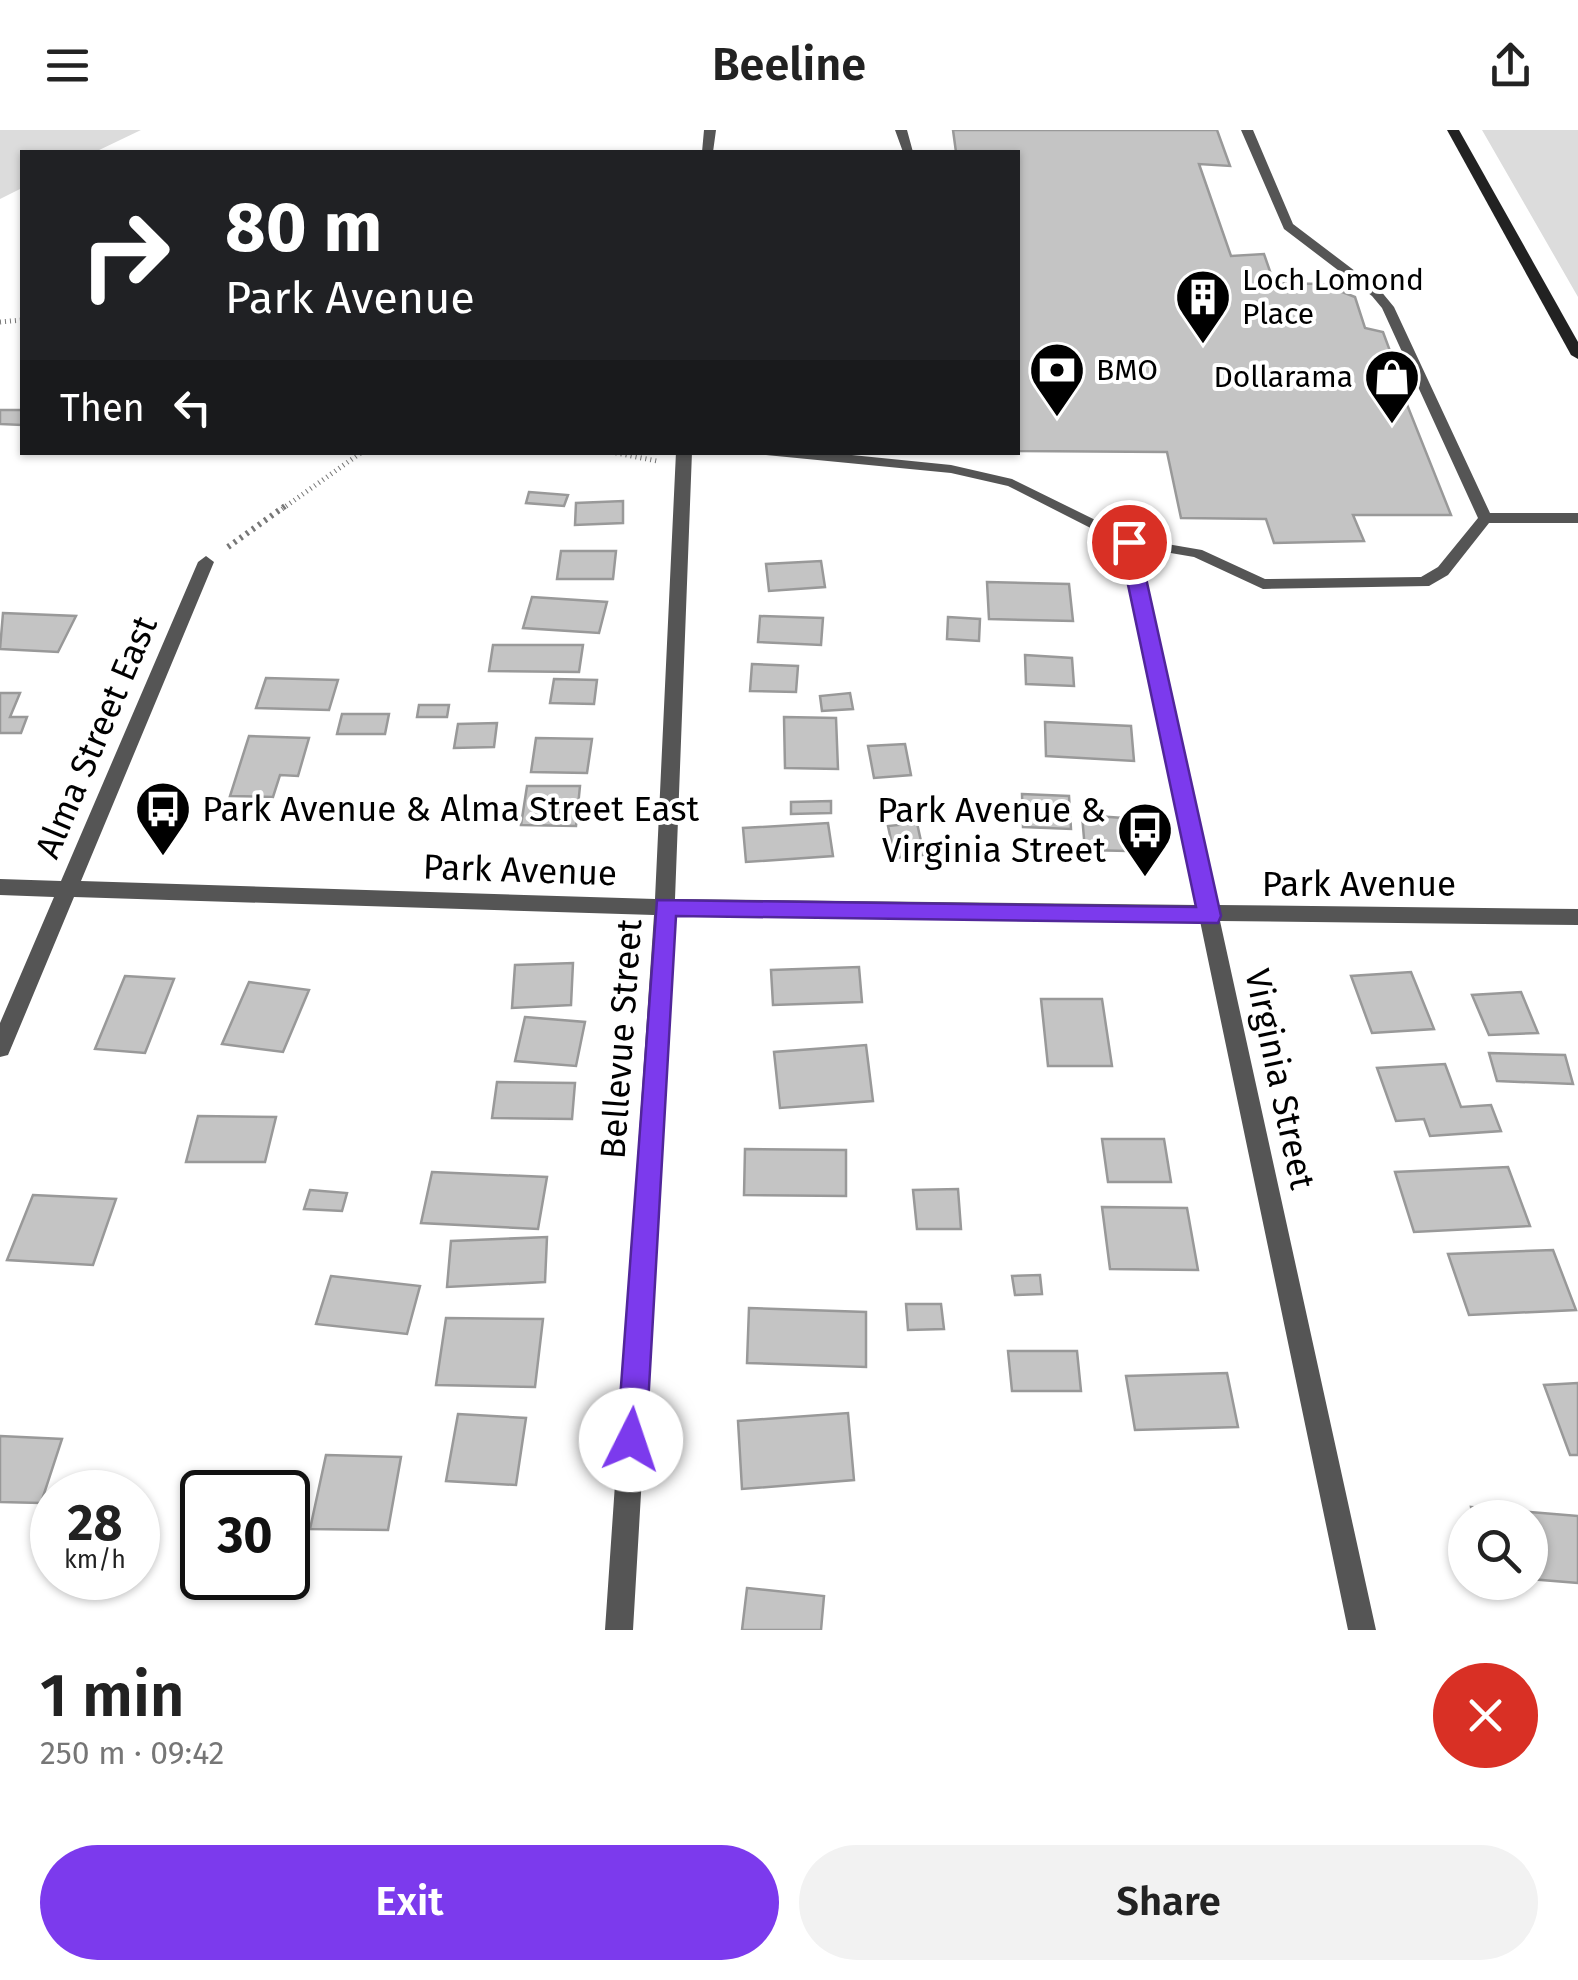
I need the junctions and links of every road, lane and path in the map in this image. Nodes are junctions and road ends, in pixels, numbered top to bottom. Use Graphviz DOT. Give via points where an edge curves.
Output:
graph roads {
  1 [pos="1247,130"];
  2 [pos="1453,130"];
  3 [pos="1578,354"];
  4 [pos="358,455"];
  5 [pos="620,455"];
  6 [pos="803,455"];
  7 [pos="949,455"];
  8 [pos="683,458"];
  9 [pos="951,469"];
  10 [pos="1485,518"];
  11 [pos="1578,518"];
  12 [pos="1129,542"];
  13 [pos="206,562"];
  14 [pos="0,887"];
  15 [pos="66,888"];
  16 [pos="665,907"];
  17 [pos="1210,916"];
  18 [pos="1578,917"];
  19 [pos="0,1048"];
  20 [pos="619,1630"];
  21 [pos="1362,1630"];
  1 -- 10 [label="lane" via="1288,226 1388,308"];
  2 -- 3 [label="street"];
  4 -- 13 [label="path"];
  5 -- 8 [label="path"];
  6 -- 9 [label="lane"];
  7 -- 9 [label="lane"];
  8 -- 16 [label="street, Bellevue Street"];
  9 -- 12 [label="lane" via="1012,484"];
  10 -- 11 [label="lane"];
  10 -- 12 [label="lane" via="1443,571 1402,586 1263,584 1197,553"];
  12 -- 17 [label="street, Virginia Street"];
  13 -- 15 [label="street, Alma Street East"];
  14 -- 15 [label="street, Park Avenue"];
  15 -- 16 [label="street, Park Avenue"];
  15 -- 19 [label="street, Alma Street East"];
  16 -- 17 [label="street, Park Avenue"];
  16 -- 20 [label="street, Bellevue Street"];
  17 -- 18 [label="street, Park Avenue"];
  17 -- 21 [label="street, Virginia Street"];
}
